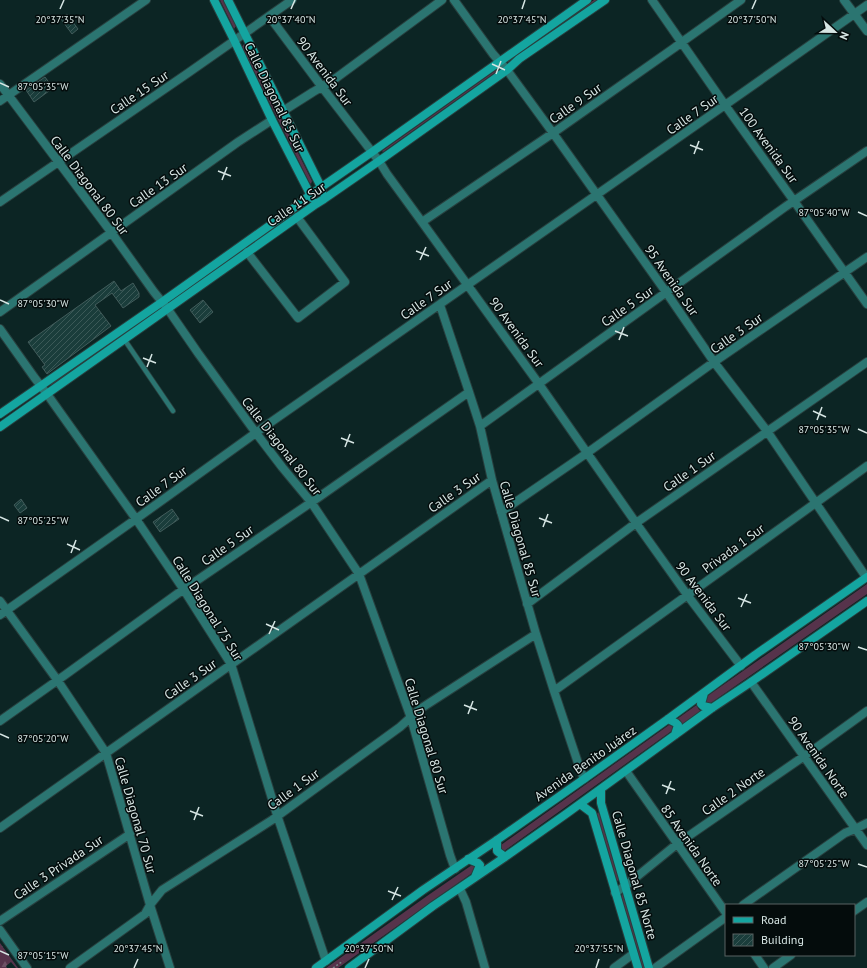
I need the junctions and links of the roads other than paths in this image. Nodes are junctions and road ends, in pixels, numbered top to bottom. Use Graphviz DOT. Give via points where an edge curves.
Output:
graph roads {
  1 [pos="146,0"];
  2 [pos="214,0"];
  3 [pos="228,0"];
  4 [pos="292,0"];
  5 [pos="442,0"];
  6 [pos="454,0"];
  7 [pos="587,0"];
  8 [pos="605,0"];
  9 [pos="652,0"];
  10 [pos="741,0"];
  11 [pos="844,0"];
  12 [pos="867,5"];
  13 [pos="854,14"];
  14 [pos="269,16"];
  15 [pos="867,32"];
  16 [pos="244,34"];
  17 [pos="234,40"];
  18 [pos="682,42"];
  19 [pos="499,62"];
  20 [pos="507,70"];
  21 [pos="0,84"];
  22 [pos="322,87"];
  23 [pos="8,96"];
  24 [pos="0,101"];
  25 [pos="725,105"];
  26 [pos="283,111"];
  27 [pos="272,120"];
  28 [pos="553,133"];
  29 [pos="867,151"];
  30 [pos="372,152"];
  31 [pos="379,161"];
  32 [pos="58,162"];
  33 [pos="321,187"];
  34 [pos="310,195"];
  35 [pos="597,195"];
  36 [pos="324,199"];
  37 [pos="794,200"];
  38 [pos="0,202"];
  39 [pos="316,204"];
  40 [pos="297,217"];
  41 [pos="422,222"];
  42 [pos="111,232"];
  43 [pos="247,252"];
  44 [pos="867,257"];
  45 [pos="844,273"];
  46 [pos="467,285"];
  47 [pos="666,292"];
  48 [pos="867,304"];
  49 [pos="165,305"];
  50 [pos="440,305"];
  51 [pos="0,312"];
  52 [pos="0,329"];
  53 [pos="124,339"];
  54 [pos="714,362"];
  55 [pos="867,362"];
  56 [pos="539,384"];
  57 [pos="40,386"];
  58 [pos="469,392"];
  59 [pos="48,394"];
  60 [pos="173,411"];
  61 [pos="0,414"];
  62 [pos="480,426"];
  63 [pos="0,427"];
  64 [pos="767,431"];
  65 [pos="256,433"];
  66 [pos="587,453"];
  67 [pos="867,466"];
  68 [pos="492,480"];
  69 [pos="311,502"];
  70 [pos="816,504"];
  71 [pos="501,512"];
  72 [pos="136,519"];
  73 [pos="636,523"];
  74 [pos="359,574"];
  75 [pos="867,577"];
  76 [pos="184,590"];
  77 [pos="688,596"];
  78 [pos="0,601"];
  79 [pos="867,601"];
  80 [pos="527,604"];
  81 [pos="3,612"];
  82 [pos="536,634"];
  83 [pos="231,664"];
  84 [pos="741,666"];
  85 [pos="58,681"];
  86 [pos="751,682"];
  87 [pos="554,691"];
  88 [pos="704,694"];
  89 [pos="712,708"];
  90 [pos="867,711"];
  91 [pos="411,718"];
  92 [pos="668,719"];
  93 [pos="0,721"];
  94 [pos="676,735"];
  95 [pos="106,753"];
  96 [pos="803,756"];
  97 [pos="626,771"];
  98 [pos="584,778"];
  99 [pos="601,789"];
  100 [pos="580,804"];
  101 [pos="277,815"];
  102 [pos="867,823"];
  103 [pos="0,828"];
  104 [pos="855,829"];
  105 [pos="130,834"];
  106 [pos="497,840"];
  107 [pos="677,844"];
  108 [pos="867,845"];
  109 [pos="505,857"];
  110 [pos="468,859"];
  111 [pos="455,869"];
  112 [pos="476,877"];
  113 [pos="626,886"];
  114 [pos="460,888"];
  115 [pos="615,893"];
  116 [pos="867,902"];
  117 [pos="744,904"];
  118 [pos="150,905"];
  119 [pos="855,910"];
  120 [pos="725,912"];
  121 [pos="725,918"];
  122 [pos="0,921"];
  123 [pos="0,930"];
  124 [pos="634,954"];
  125 [pos="756,956"];
  126 [pos="790,956"];
  127 [pos="326,961"];
  128 [pos="27,968"];
  129 [pos="70,968"];
  130 [pos="170,968"];
  131 [pos="316,968"];
  132 [pos="349,968"];
  133 [pos="485,968"];
  134 [pos="614,968"];
  135 [pos="638,968"];
  136 [pos="649,968"];
  137 [pos="655,968"];
  138 [pos="764,968"];
  139 [pos="773,968"];
  1 -- 23 [label="street"];
  2 -- 17 [label="main road, Calle Diagonal 85 Sur"];
  3 -- 16 [label="main road, Calle Diagonal 85 Sur"];
  4 -- 14 [label="street, Calle 15 Sur"];
  5 -- 22 [label="street"];
  6 -- 19 [label="street, 95 Avenida Sur"];
  7 -- 19 [label="main road, Calle 11 Sur"];
  8 -- 20 [label="main road, Calle 11 Sur"];
  9 -- 18 [label="street, 100 Avenida Sur"];
  10 -- 18 [label="street, Calle 9 Sur"];
  11 -- 13 [label="street"];
  12 -- 13 [label="street, Calle 7 Sur"];
  13 -- 15 [label="street"];
  13 -- 25 [label="street, Calle 7 Sur"];
  14 -- 16 [label="street, Calle 15 Sur"];
  14 -- 22 [label="street, 90 Avenida Sur"];
  16 -- 17 [label="street, Calle 15 Sur"];
  16 -- 26 [label="main road, Calle Diagonal 85 Sur"];
  17 -- 27 [label="main road, Calle Diagonal 85 Sur"];
  17 -- 32 [label="street, Calle 15 Sur"];
  18 -- 25 [label="street, 100 Avenida Sur"];
  18 -- 28 [label="street, Calle 9 Sur"];
  19 -- 20 [label="street, 95 Avenida Sur"];
  19 -- 30 [label="main road, Calle 11 Sur"];
  20 -- 28 [label="street, 95 Avenida Sur"];
  20 -- 31 [label="main road, Calle 11 Sur"];
  21 -- 23 [label="street, Calle Diagonal 80 Sur"];
  22 -- 26 [label="street"];
  22 -- 30 [label="street, 90 Avenida Sur"];
  23 -- 24 [label="street"];
  23 -- 32 [label="street, Calle Diagonal 80 Sur"];
  25 -- 35 [label="street, Calle 7 Sur"];
  25 -- 37 [label="street, 100 Avenida Sur"];
  26 -- 33 [label="main road, Calle Diagonal 85 Sur"];
  27 -- 34 [label="main road, Calle Diagonal 85 Sur"];
  27 -- 42 [label="street, Calle 13 Sur"];
  28 -- 35 [label="street, 95 Avenida Sur"];
  28 -- 41 [label="street, Calle 9 Sur"];
  29 -- 37 [label="street, Calle 5 Sur"];
  30 -- 31 [label="street, 90 Avenida Sur"];
  30 -- 33 [label="main road, Calle 11 Sur"];
  31 -- 36 [label="main road, Calle 11 Sur"];
  31 -- 41 [label="street, 90 Avenida Sur"];
  32 -- 38 [label="street, Calle 15 Sur"];
  32 -- 42 [label="street, Calle Diagonal 80 Sur"];
  33 -- 34 [label="main road, Calle 11 Sur"];
  33 -- 36 [label="main road, Calle Diagonal 85 Sur"];
  34 -- 39 [label="main road, Calle Diagonal 85 Sur"];
  34 -- 49 [label="main road, Calle 11 Sur"];
  35 -- 46 [label="street, Calle 7 Sur"];
  35 -- 47 [label="street, 95 Avenida Sur"];
  36 -- 39 [label="main road, Calle 11 Sur"];
  37 -- 45 [label="street, 100 Avenida Sur"];
  37 -- 47 [label="street, Calle 5 Sur"];
  39 -- 40 [label="main road, Calle 11 Sur"];
  40 -- 43 [label="main road, Calle 11 Sur"];
  40 -- 43 [label="street" via="345,282 298,318"];
  41 -- 46 [label="street, 90 Avenida Sur"];
  42 -- 49 [label="street, Calle Diagonal 80 Sur"];
  42 -- 51 [label="street, Calle 13 Sur"];
  43 -- 49 [label="main road, Calle 11 Sur"];
  44 -- 45 [label="street, Calle 3 Sur"];
  45 -- 48 [label="street, 100 Avenida Sur"];
  45 -- 54 [label="street, Calle 3 Sur"];
  46 -- 50 [label="street, Calle 7 Sur"];
  46 -- 56 [label="street, 90 Avenida Sur"];
  47 -- 54 [label="street, 95 Avenida Sur"];
  47 -- 56 [label="street, Calle 5 Sur"];
  49 -- 53 [label="main road, Calle 11 Sur"];
  49 -- 57 [label="main road, Calle 11 Sur"];
  49 -- 65 [label="street, Calle Diagonal 80 Sur"];
  50 -- 58 [label="street, Calle Diagonal 85 Sur"];
  50 -- 65 [label="street, Calle 7 Sur"];
  52 -- 57 [label="street, Calle Diagonal 75 Sur"];
  53 -- 59 [label="main road, Calle 11 Sur"];
  53 -- 60 [label="lane"];
  54 -- 64 [label="street, 95 Avenida Sur"];
  54 -- 66 [label="street, Calle 3 Sur"];
  55 -- 64 [label="street, Calle 1 Sur"];
  56 -- 62 [label="street, Calle 5 Sur"];
  56 -- 66 [label="street, 90 Avenida Sur"];
  57 -- 59 [label="street, Calle Diagonal 75 Sur"];
  57 -- 61 [label="main road, Calle 11 Sur"];
  58 -- 62 [label="street, Calle Diagonal 85 Sur"];
  58 -- 69 [label="street, Calle 5 Sur"];
  59 -- 63 [label="main road, Calle 11 Sur"];
  59 -- 72 [label="street, Calle Diagonal 75 Sur"];
  62 -- 68 [label="street, Calle Diagonal 85 Sur"];
  64 -- 70 [label="street, 95 Avenida Sur"];
  64 -- 73 [label="street, Calle 1 Sur"];
  65 -- 69 [label="street, Calle Diagonal 80 Sur"];
  65 -- 72 [label="street, Calle 7 Sur"];
  66 -- 71 [label="street, Calle 3 Sur"];
  66 -- 73 [label="street, 90 Avenida Sur"];
  67 -- 70 [label="street, Privada 1 Sur"];
  68 -- 71 [label="street, Calle Diagonal 85 Sur"];
  68 -- 74 [label="street, Calle 3 Sur"];
  69 -- 74 [label="street, Calle Diagonal 80 Sur"];
  69 -- 76 [label="street, Calle 5 Sur"];
  70 -- 75 [label="street, 95 Avenida Sur"];
  70 -- 77 [label="street, Privada 1 Sur"];
  71 -- 80 [label="street, Calle Diagonal 85 Sur"];
  72 -- 76 [label="street, Calle Diagonal 75 Sur"];
  72 -- 81 [label="street, Calle 7 Sur"];
  73 -- 77 [label="street, 90 Avenida Sur"];
  73 -- 80 [label="street, Calle 1 Sur"];
  74 -- 83 [label="street, Calle 3 Sur"];
  74 -- 91 [label="street, Calle Diagonal 80 Sur"];
  75 -- 84 [label="main road, Avenida Benito Juárez"];
  76 -- 83 [label="street, Calle Diagonal 75 Sur"];
  76 -- 85 [label="street, Calle 5 Sur"];
  77 -- 84 [label="street, 90 Avenida Sur"];
  77 -- 87 [label="street, Privada 1 Sur"];
  78 -- 81 [label="street, Calle Diagonal 70 Sur"];
  79 -- 86 [label="main road"];
  80 -- 82 [label="street, Calle Diagonal 85 Sur"];
  81 -- 85 [label="street, Calle Diagonal 70 Sur"];
  82 -- 87 [label="street, Calle Diagonal 85 Sur"];
  82 -- 91 [label="street, Calle 1 Sur" via="420,709"];
  83 -- 95 [label="street, Calle 3 Sur"];
  83 -- 101 [label="street, Calle Diagonal 75 Sur"];
  84 -- 88 [label="main road, Avenida Benito Juárez"];
  85 -- 93 [label="street, Calle 5 Sur"];
  85 -- 95 [label="street, Calle Diagonal 70 Sur"];
  86 -- 89 [label="main road"];
  86 -- 96 [label="street, 90 Avenida Norte"];
  87 -- 98 [label="street, Calle Diagonal 85 Sur"];
  88 -- 89 [label="main road" via="702,706"];
  88 -- 92 [label="main road, Avenida Benito Juárez"];
  89 -- 94 [label="main road"];
  90 -- 96 [label="street, Calle 2 Norte"];
  91 -- 101 [label="street, Calle 1 Sur"];
  91 -- 111 [label="street, Calle Diagonal 80 Sur"];
  92 -- 94 [label="main road" via="678,725"];
  92 -- 98 [label="main road, Avenida Benito Juárez"];
  94 -- 97 [label="main road"];
  95 -- 103 [label="street, Calle 3 Sur"];
  95 -- 105 [label="street, Calle Diagonal 70 Sur"];
  96 -- 104 [label="street, 90 Avenida Norte"];
  96 -- 107 [label="street, Calle 2 Norte"];
  97 -- 99 [label="main road"];
  97 -- 107 [label="street, 85 Avenida Norte"];
  98 -- 106 [label="main road, Avenida Benito Juárez"];
  99 -- 100 [label="main road"];
  99 -- 113 [label="main road, Calle Diagonal 85 Norte" via="601,803"];
  100 -- 109 [label="main road"];
  100 -- 115 [label="main road, Calle Diagonal 85 Norte" via="592,813"];
  101 -- 118 [label="street, Calle 1 Sur" via="162,890"];
  101 -- 127 [label="street, Calle Diagonal 75 Sur"];
  102 -- 104 [label="street"];
  104 -- 108 [label="street, 90 Avenida Norte"];
  104 -- 117 [label="street" via="845,833"];
  105 -- 118 [label="street, Calle Diagonal 70 Sur"];
  105 -- 122 [label="street, Calle 3 Privada Sur"];
  106 -- 109 [label="main road" via="496,851"];
  106 -- 110 [label="main road, Avenida Benito Juárez"];
  107 -- 113 [label="street, Calle 2 Norte"];
  107 -- 120 [label="street, 85 Avenida Norte"];
  109 -- 112 [label="main road"];
  110 -- 111 [label="main road, Avenida Benito Juárez"];
  110 -- 112 [label="main road" via="480,865"];
  111 -- 127 [label="main road, Avenida Benito Juárez"];
  112 -- 114 [label="main road"];
  113 -- 115 [label="street, Calle 2 Norte"];
  113 -- 136 [label="main road, Calle Diagonal 85 Norte"];
  114 -- 132 [label="main road"];
  114 -- 133 [label="street"];
  115 -- 124 [label="main road, Calle Diagonal 85 Norte"];
  116 -- 119 [label="street"];
  118 -- 129 [label="street, Calle 1 Sur" via="145,914"];
  118 -- 130 [label="street, Calle Diagonal 70 Sur"];
  121 -- 137 [label="street"];
  123 -- 128 [label="street"];
  124 -- 134 [label="street"];
  124 -- 135 [label="main road, Calle Diagonal 85 Norte"];
  125 -- 138 [label="street"];
  126 -- 139 [label="street"];
  127 -- 131 [label="main road, Avenida Benito Juárez"];
}
